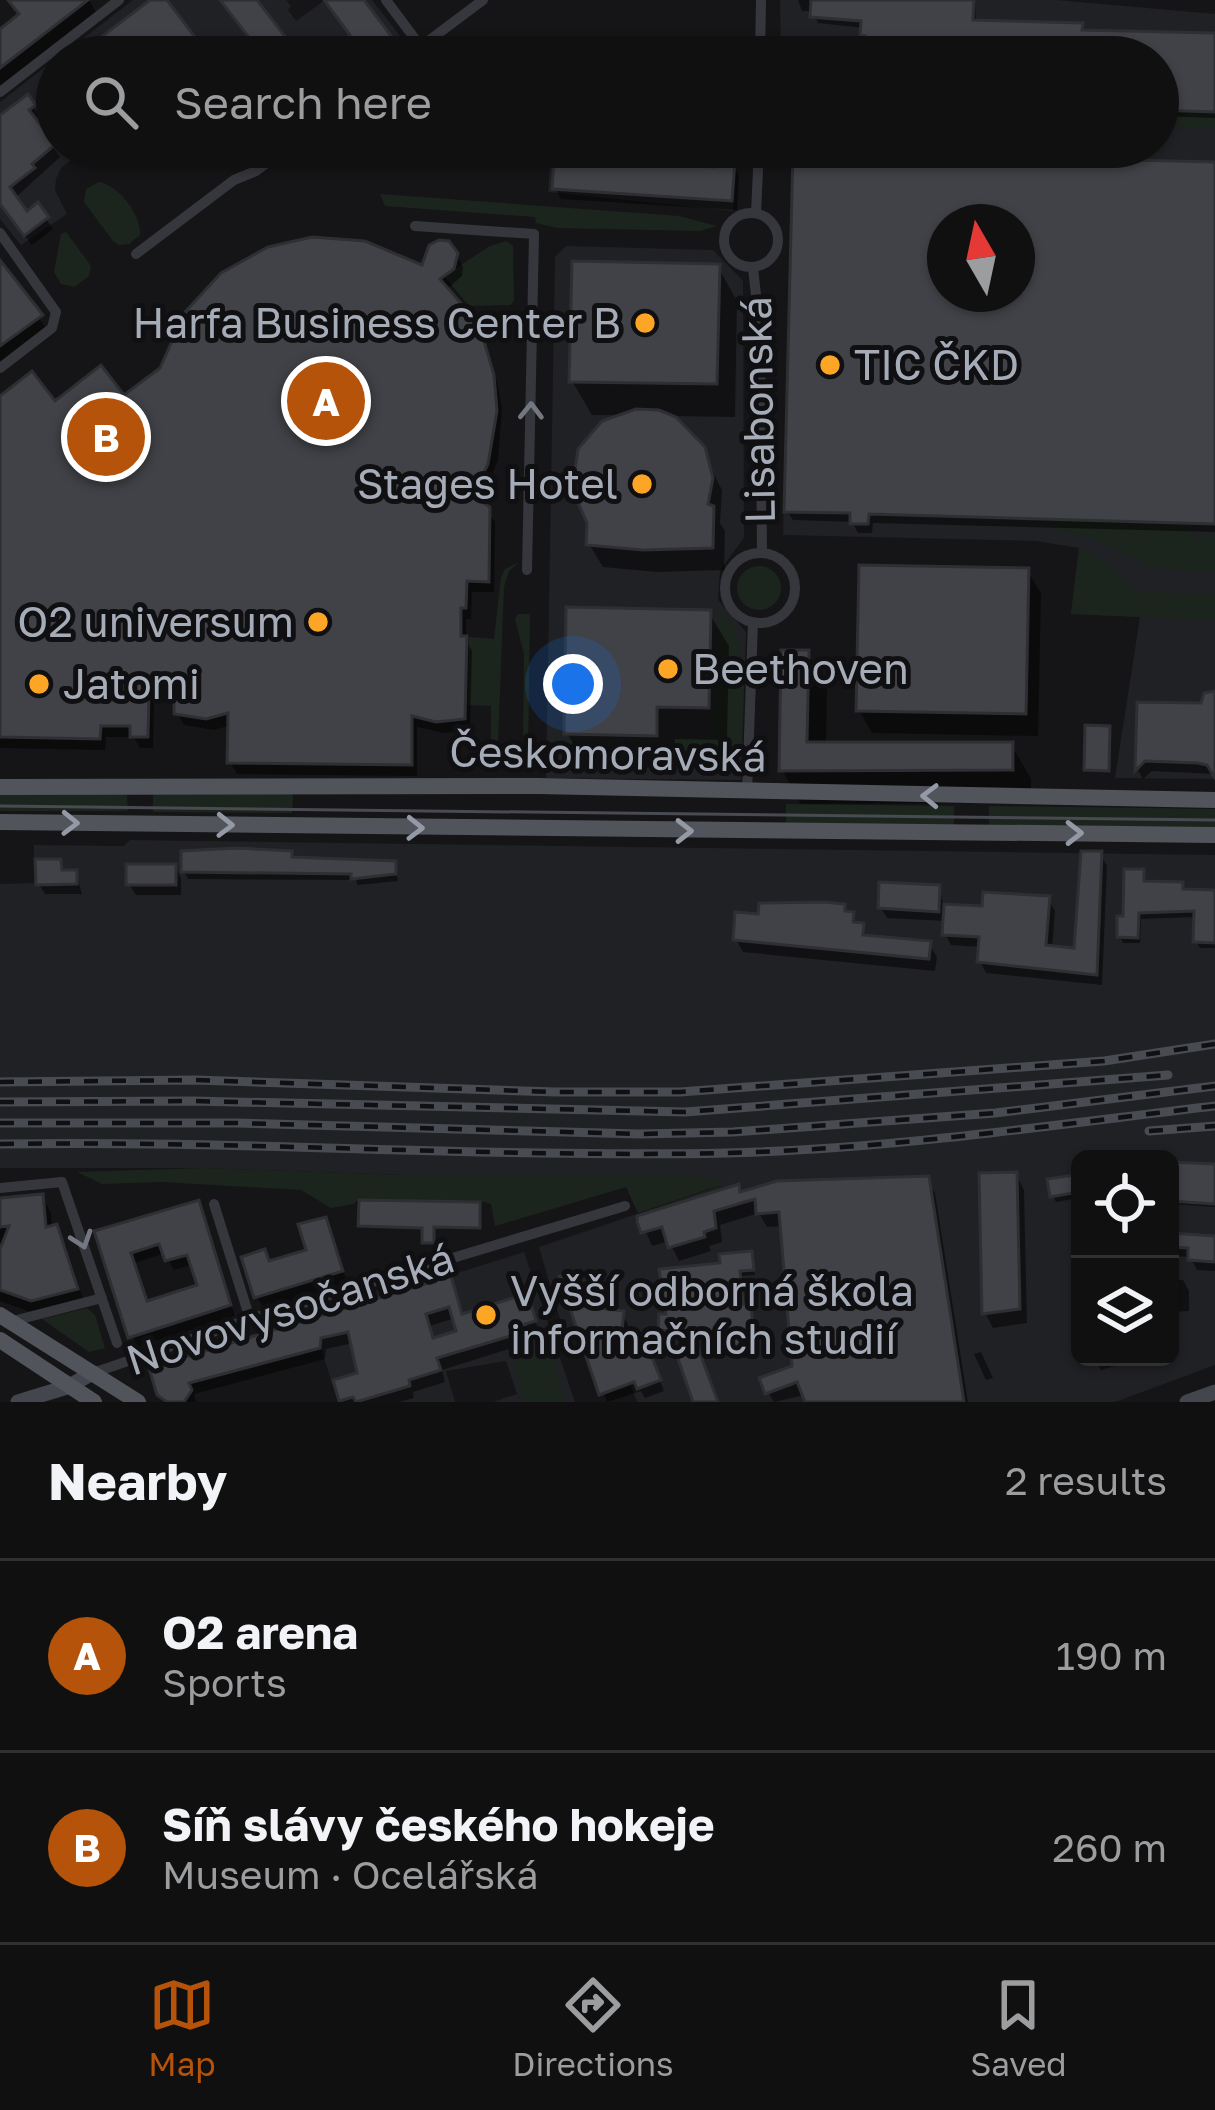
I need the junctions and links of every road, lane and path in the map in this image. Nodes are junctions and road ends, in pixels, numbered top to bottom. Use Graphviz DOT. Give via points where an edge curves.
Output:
graph roads {
  1 [pos="386,0"];
  2 [pos="483,0"];
  3 [pos="761,0"];
  4 [pos="115,1"];
  5 [pos="71,36"];
  6 [pos="413,36"];
  7 [pos="436,36"];
  8 [pos="760,36"];
  9 [pos="36,64"];
  10 [pos="0,92"];
  11 [pos="260,168"];
  12 [pos="758,168"];
  13 [pos="756,213"];
  14 [pos="415,226"];
  15 [pos="0,232"];
  16 [pos="136,254"];
  17 [pos="753,268"];
  18 [pos="0,368"];
  19 [pos="762,553"];
  20 [pos="527,570"];
  21 [pos="753,622"];
  22 [pos="0,787"];
  23 [pos="747,793"];
  24 [pos="1215,800"];
  25 [pos="0,822"];
  26 [pos="1215,836"];
  27 [pos="0,1188"];
  28 [pos="214,1204"];
  29 [pos="626,1205"];
  30 [pos="102,1298"];
  31 [pos="6,1318"];
  32 [pos="250,1319"];
  33 [pos="0,1340"];
  34 [pos="116,1343"];
  35 [pos="93,1372"];
  36 [pos="67,1387"];
  37 [pos="1215,1391"];
  38 [pos="18,1402"];
  39 [pos="94,1402"];
  40 [pos="138,1402"];
  41 [pos="1187,1402"];
  1 -- 6 [label="street"];
  2 -- 7 [label="street"];
  3 -- 8 [label="street"];
  4 -- 5 [label="street"];
  9 -- 10 [label="street"];
  11 -- 16 [label="street"];
  12 -- 13 [label="street, Lisabonská"];
  13 -- 17 [label="street, Lisabonská" via="770,220 778,242 773,256"];
  13 -- 17 [label="street, Lisabonská" via="735,218 724,236 731,259"];
  20 -- 14 [label="street, one-way" via="534,234"];
  15 -- 18 [label="street" via="56,312 55,322"];
  17 -- 19 [label="street, Lisabonská"];
  19 -- 21 [label="street, Lisabonská" via="732,566 725,586 729,605"];
  19 -- 21 [label="street, Lisabonská" via="787,567 794,596 774,620"];
  21 -- 23 [label="street, Lisabonská"];
  22 -- 23 [label="main road, Českomoravská"];
  24 -- 23 [label="main road, Českomoravská, one-way"];
  25 -- 26 [label="main road, Českomoravská, one-way"];
  27 -- 30 [label="street, one-way" via="62,1182"];
  28 -- 32 [label="street"];
  29 -- 32 [label="street, Novovysočanská"];
  30 -- 31 [label="street"];
  30 -- 34 [label="street"];
  31 -- 35 [label="main road"];
  32 -- 35 [label="street, Novovysočanská"];
  33 -- 36 [label="main road"];
  35 -- 36 [label="main road"];
  35 -- 40 [label="main road"];
  36 -- 38 [label="main road"];
  36 -- 39 [label="main road"];
  37 -- 41 [label="main road"];
}
